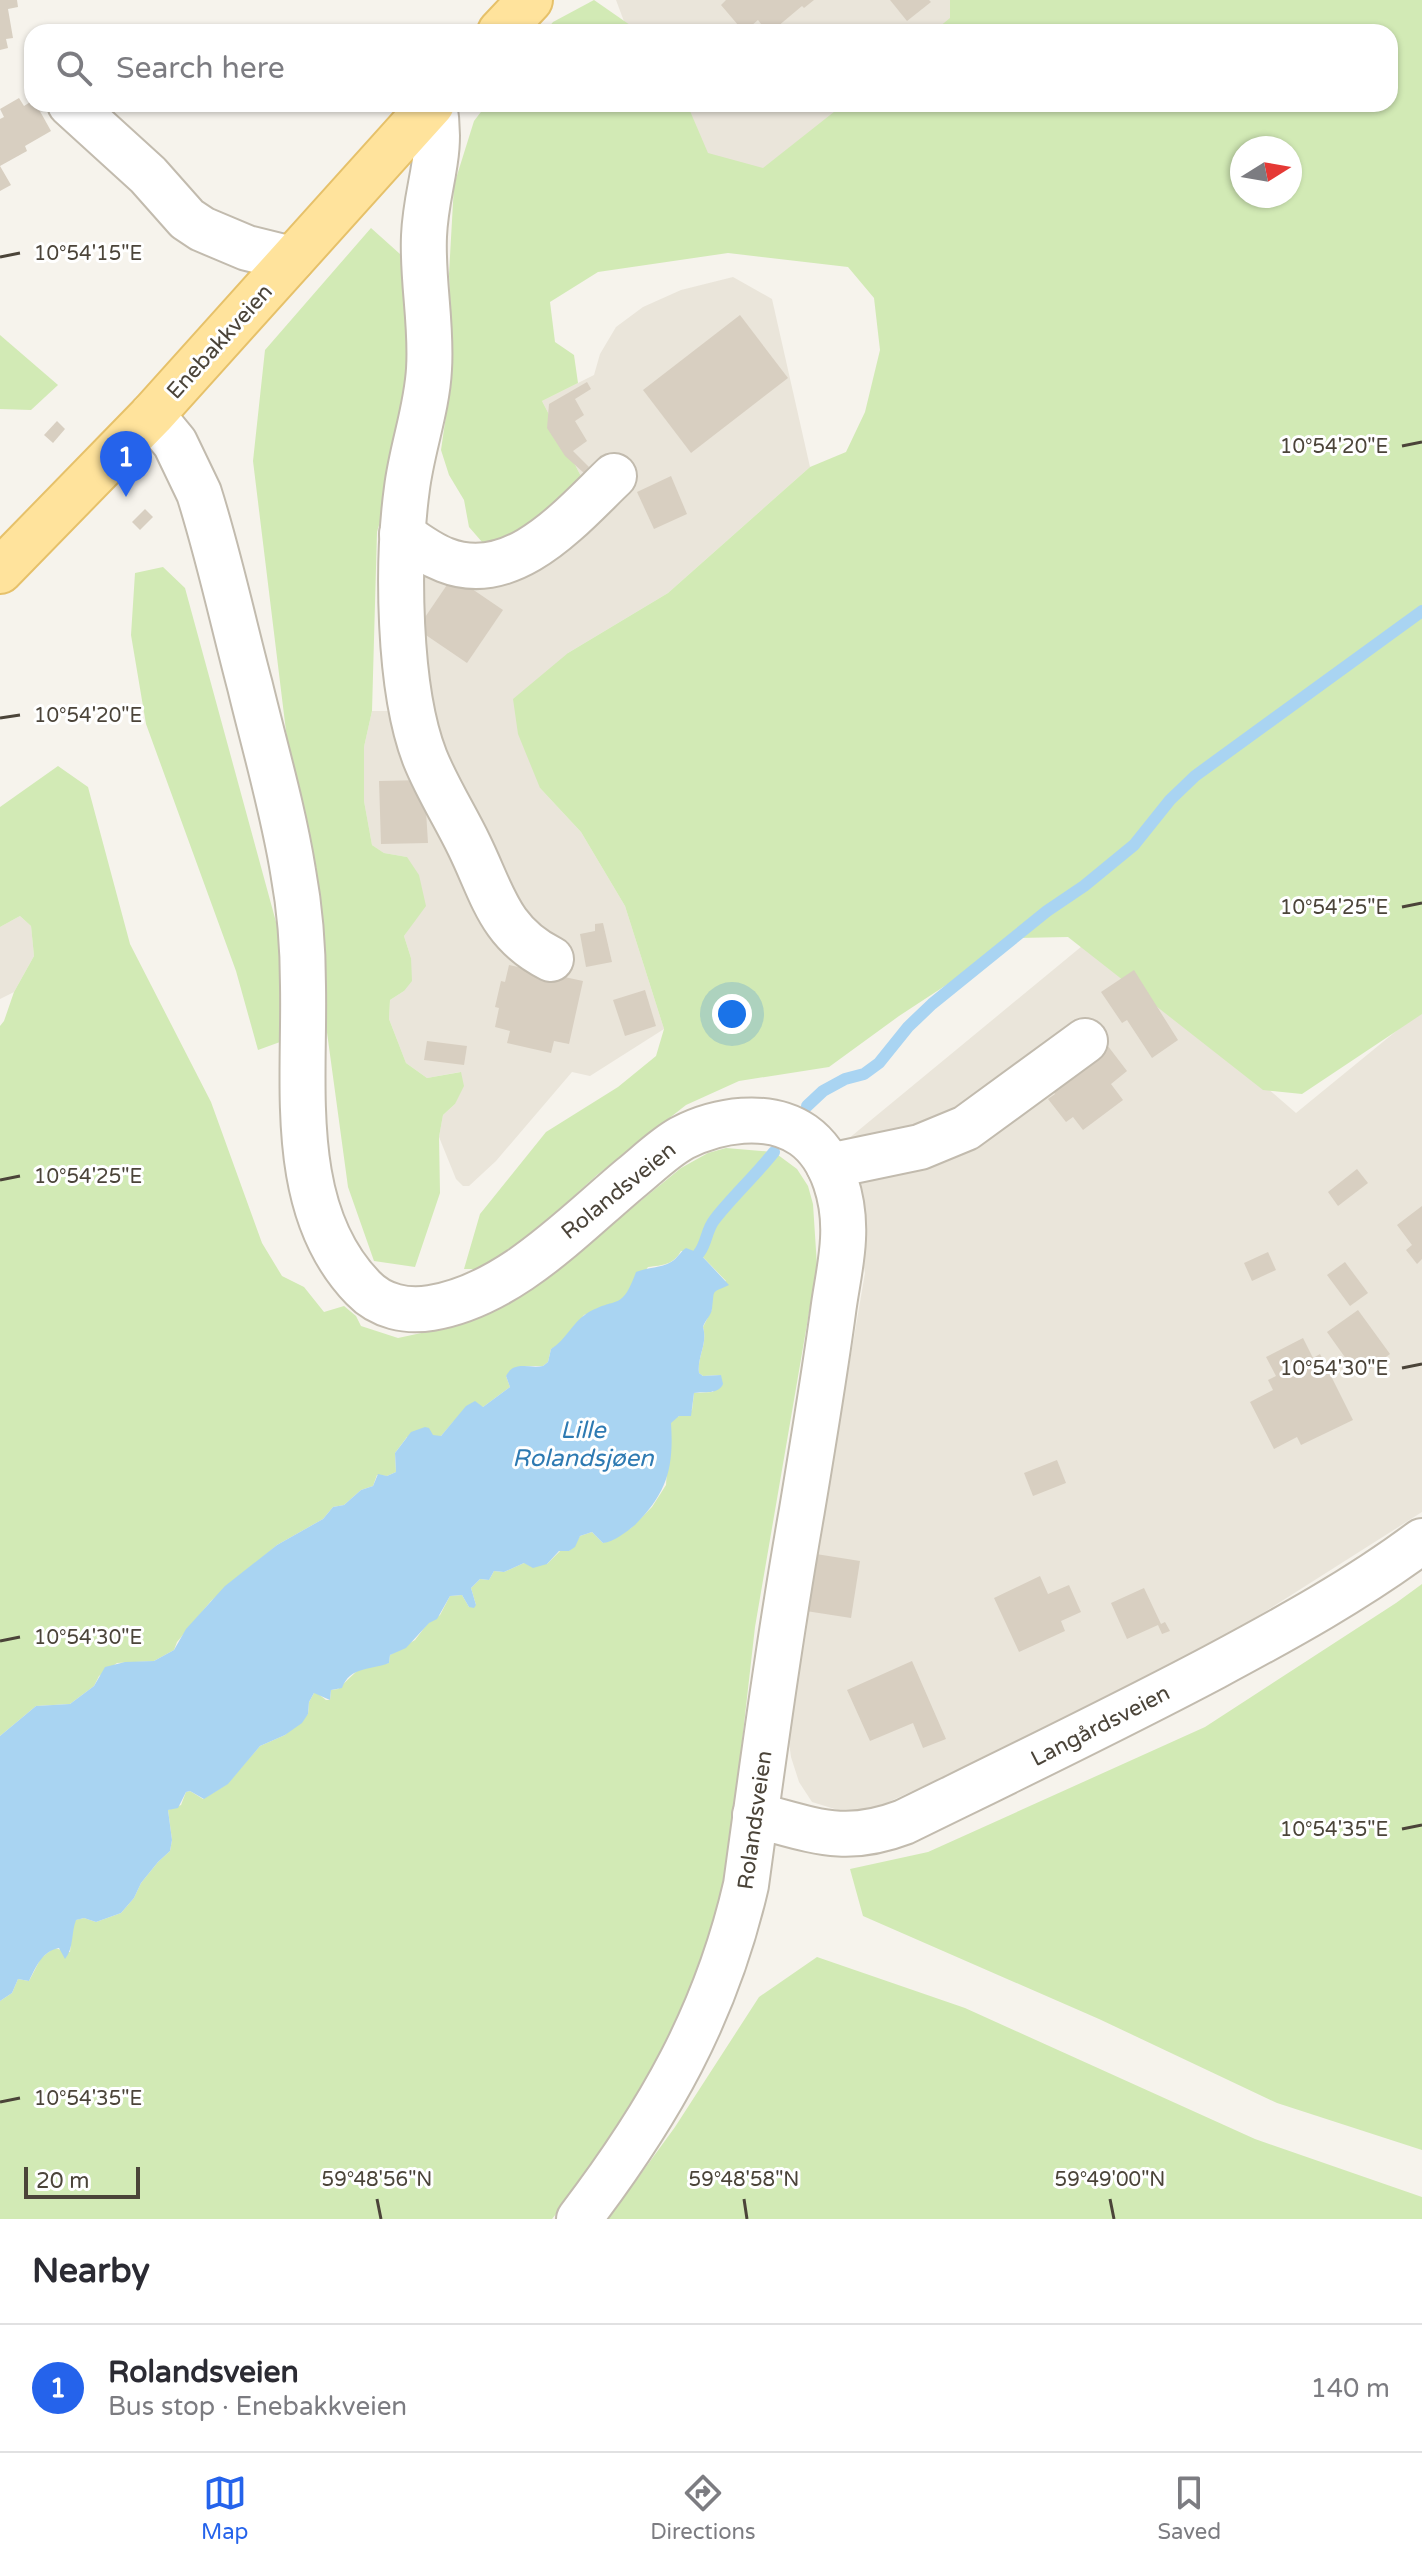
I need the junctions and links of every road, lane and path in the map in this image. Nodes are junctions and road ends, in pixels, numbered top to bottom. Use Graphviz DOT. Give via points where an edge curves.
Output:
graph roads {
  1 [pos="530,0"];
  2 [pos="508,24"];
  3 [pos="79,112"];
  4 [pos="426,112"];
  5 [pos="435,112"];
  6 [pos="292,259"];
  7 [pos="152,415"];
  8 [pos="614,476"];
  9 [pos="402,534"];
  10 [pos="0,571"];
  11 [pos="551,959"];
  12 [pos="1085,1041"];
  13 [pos="829,1166"];
  14 [pos="1422,1541"];
  15 [pos="755,1815"];
  16 [pos="579,2219"];
  1 -- 2 [label="main road"];
  3 -- 6 [label="street" via="187,219 247,248"];
  4 -- 6 [label="main road, Enebakkveien"];
  5 -- 9 [label="street" via="438,148 424,239 429,370"];
  6 -- 7 [label="main road, Enebakkveien"];
  7 -- 10 [label="main road, Enebakkveien"];
  7 -- 13 [label="street, Rolandsveien" via="175,443 199,493 284,823 300,927 307,1163 335,1250 363,1288 394,1307 416,1310 481,1292 531,1260 677,1140 708,1127 776,1123 815,1145"];
  8 -- 9 [label="street" via="554,533 501,563 448,562"];
  9 -- 11 [label="street" via="405,656 425,757 506,922 530,949"];
  12 -- 13 [label="street" via="966,1128 920,1147"];
  13 -- 15 [label="street, Rolandsveien" via="838,1191 843,1241"];
  14 -- 15 [label="street, Langårdsveien" via="1257,1644 904,1822 845,1835"];
  15 -- 16 [label="street, Rolandsveien" via="739,1915 708,2009 630,2150"];
}
